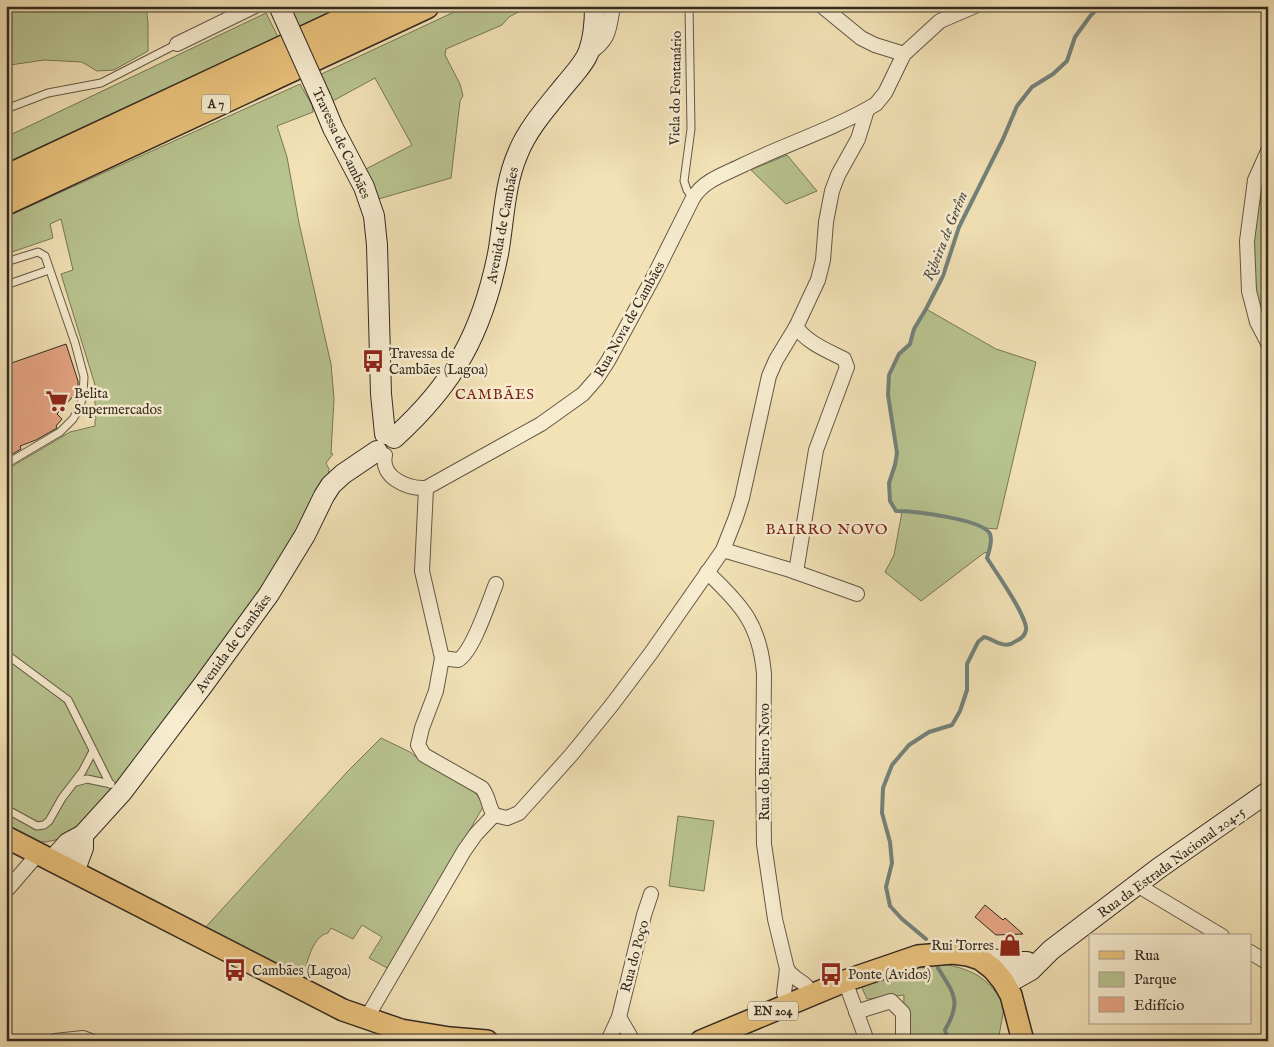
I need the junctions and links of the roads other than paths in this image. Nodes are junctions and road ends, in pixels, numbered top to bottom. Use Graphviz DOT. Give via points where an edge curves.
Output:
graph roads {
  1 [pos="254,6"];
  2 [pos="374,6"];
  3 [pos="426,6"];
  4 [pos="595,6"];
  5 [pos="613,6"];
  6 [pos="689,6"];
  7 [pos="822,6"];
  8 [pos="974,6"];
  9 [pos="280,7"];
  10 [pos="177,44"];
  11 [pos="589,53"];
  12 [pos="904,54"];
  13 [pos="6,109"];
  14 [pos="867,110"];
  15 [pos="1268,151"];
  16 [pos="6,178"];
  17 [pos="693,198"];
  18 [pos="6,202"];
  19 [pos="6,262"];
  20 [pos="49,270"];
  21 [pos="6,285"];
  22 [pos="796,327"];
  23 [pos="1268,343"];
  24 [pos="385,444"];
  25 [pos="6,464"];
  26 [pos="426,488"];
  27 [pos="723,550"];
  28 [pos="707,572"];
  29 [pos="796,572"];
  30 [pos="496,584"];
  31 [pos="857,594"];
  32 [pos="6,654"];
  33 [pos="442,658"];
  34 [pos="93,751"];
  35 [pos="76,782"];
  36 [pos="116,788"];
  37 [pos="1268,792"];
  38 [pos="6,810"];
  39 [pos="494,815"];
  40 [pos="83,835"];
  41 [pos="6,837"];
  42 [pos="45,857"];
  43 [pos="74,872"];
  44 [pos="1137,885"];
  45 [pos="6,891"];
  46 [pos="651,894"];
  47 [pos="1217,934"];
  48 [pos="1252,953"];
  49 [pos="980,959"];
  50 [pos="1268,963"];
  51 [pos="1029,966"];
  52 [pos="787,968"];
  53 [pos="844,981"];
  54 [pos="1003,981"];
  55 [pos="812,995"];
  56 [pos="788,1005"];
  57 [pos="856,1012"];
  58 [pos="619,1017"];
  59 [pos="1018,1018"];
  60 [pos="366,1019"];
  61 [pos="396,1035"];
  62 [pos="55,1041"];
  63 [pos="91,1041"];
  64 [pos="487,1041"];
  65 [pos="608,1041"];
  66 [pos="633,1041"];
  67 [pos="701,1041"];
  68 [pos="867,1041"];
  69 [pos="903,1041"];
  70 [pos="1023,1041"];
  1 -- 10 [label="street"];
  2 -- 16 [label="highway, A 7"];
  3 -- 18 [label="highway, A 7"];
  4 -- 11 [label="street, Avenida de Cambães"];
  5 -- 11 [label="street" via="605,40"];
  6 -- 17 [label="lane, Viela do Fontanário" via="691,129 684,181"];
  7 -- 12 [label="street" via="861,38"];
  8 -- 12 [label="street" via="940,21"];
  9 -- 24 [label="street, Travessa de Cambães, bridge" via="333,128 364,187 374,216"];
  10 -- 13 [label="lane" via="101,83 48,93"];
  11 -- 24 [label="street, Avenida de Cambães" via="531,128 517,155 490,284 463,358 437,395"];
  12 -- 14 [label="street" via="881,100"];
  14 -- 17 [label="street, Rua Nova de Cambães" via="711,181"];
  14 -- 22 [label="street" via="858,139 832,190 818,280"];
  15 -- 23 [label="street" via="1255,180 1247,241 1249,291 1257,322"];
  17 -- 26 [label="street, Rua Nova de Cambães" via="608,361 584,394 541,424"];
  19 -- 20 [label="lane" via="38,252 45,256"];
  20 -- 21 [label="lane"];
  20 -- 25 [label="lane" via="75,343 84,377 83,394 73,419 60,432"];
  22 -- 27 [label="street" via="772,368 742,498"];
  22 -- 29 [label="street" via="802,336 844,359 847,367 816,450"];
  24 -- 26 [label="street" via="384,466 388,472 405,486"];
  24 -- 36 [label="street, Avenida de Cambães" via="332,485 269,594"];
  26 -- 33 [label="street" via="422,571"];
  27 -- 28 [label="street"];
  27 -- 29 [label="street"];
  28 -- 39 [label="street" via="611,706 572,754 519,813 507,818"];
  28 -- 52 [label="street, Rua do Bairro Novo" via="748,616 763,659 764,844 775,919"];
  29 -- 31 [label="street"];
  30 -- 33 [label="street" via="464,655 458,660"];
  32 -- 34 [label="lane" via="68,700"];
  33 -- 39 [label="street" via="436,691 418,745 424,756 482,788"];
  34 -- 35 [label="lane"];
  34 -- 36 [label="lane"];
  35 -- 36 [label="lane" via="87,779"];
  35 -- 38 [label="lane" via="44,824 37,826"];
  36 -- 40 [label="street, Avenida de Cambães"];
  37 -- 44 [label="street, Rua da Estrada Nacional 204-5"];
  39 -- 60 [label="street" via="464,851"];
  40 -- 42 [label="street, Avenida de Cambães"];
  40 -- 43 [label="street" via="83,848"];
  41 -- 42 [label="main road"];
  42 -- 43 [label="main road"];
  42 -- 45 [label="street"];
  43 -- 60 [label="main road" via="325,1002"];
  44 -- 47 [label="street"];
  44 -- 51 [label="street, Rua da Estrada Nacional 204-5"];
  46 -- 58 [label="street, Rua do Poço"];
  48 -- 50 [label="street"];
  49 -- 51 [label="street"];
  49 -- 53 [label="main road, EN 204" via="953,953 918,956"];
  49 -- 54 [label="main road, EN 204"];
  51 -- 54 [label="street" via="1015,979"];
  51 -- 59 [label="street"];
  52 -- 55 [label="street" via="793,977 806,984"];
  52 -- 56 [label="street" via="784,993"];
  53 -- 55 [label="main road, EN 204"];
  53 -- 57 [label="street"];
  54 -- 59 [label="main road, EN 204"];
  55 -- 56 [label="main road, EN 204"];
  56 -- 67 [label="main road, EN 204"];
  57 -- 68 [label="street"];
  57 -- 69 [label="street" via="891,1001 903,1013"];
  58 -- 65 [label="street, Rua do Poço"];
  58 -- 66 [label="street"];
  59 -- 70 [label="main road, EN 204"];
  60 -- 61 [label="main road"];
  61 -- 64 [label="main road"];
  62 -- 63 [label="street" via="83,1038"];
}
